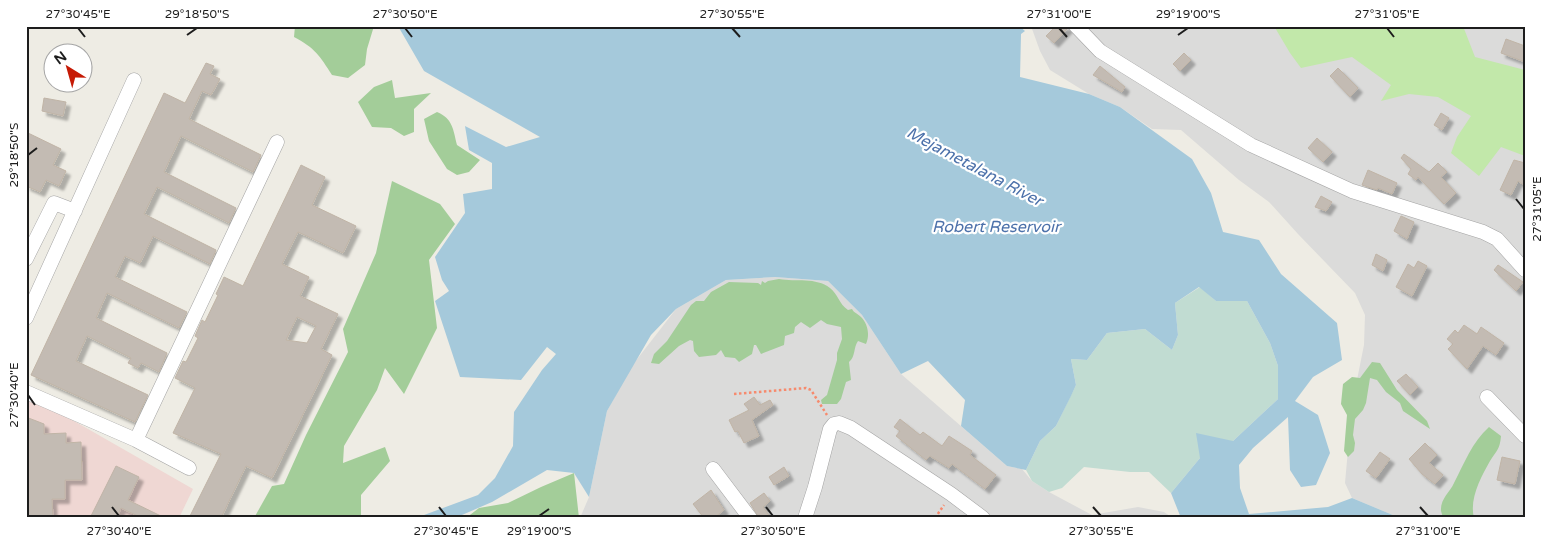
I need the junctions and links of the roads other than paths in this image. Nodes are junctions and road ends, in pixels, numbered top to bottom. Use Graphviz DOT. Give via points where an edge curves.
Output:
graph roads {
  1 [pos="1076,26"];
  2 [pos="134,80"];
  3 [pos="277,142"];
  4 [pos="75,211"];
  5 [pos="26,259"];
  6 [pos="1525,270"];
  7 [pos="26,318"];
  8 [pos="26,392"];
  9 [pos="1487,397"];
  10 [pos="1525,436"];
  11 [pos="136,440"];
  12 [pos="189,468"];
  13 [pos="713,469"];
  14 [pos="750,518"];
  15 [pos="805,518"];
  16 [pos="983,518"];
  1 -- 6 [label="street" via="1100,51 1251,145 1352,191 1483,232 1497,239"];
  2 -- 4 [label="street"];
  3 -- 11 [label="street"];
  4 -- 5 [label="street" via="54,202"];
  4 -- 7 [label="street"];
  8 -- 11 [label="street"];
  9 -- 10 [label="street"];
  11 -- 12 [label="street"];
  13 -- 14 [label="street"];
  15 -- 16 [label="street" via="830,429 839,423"];
}
